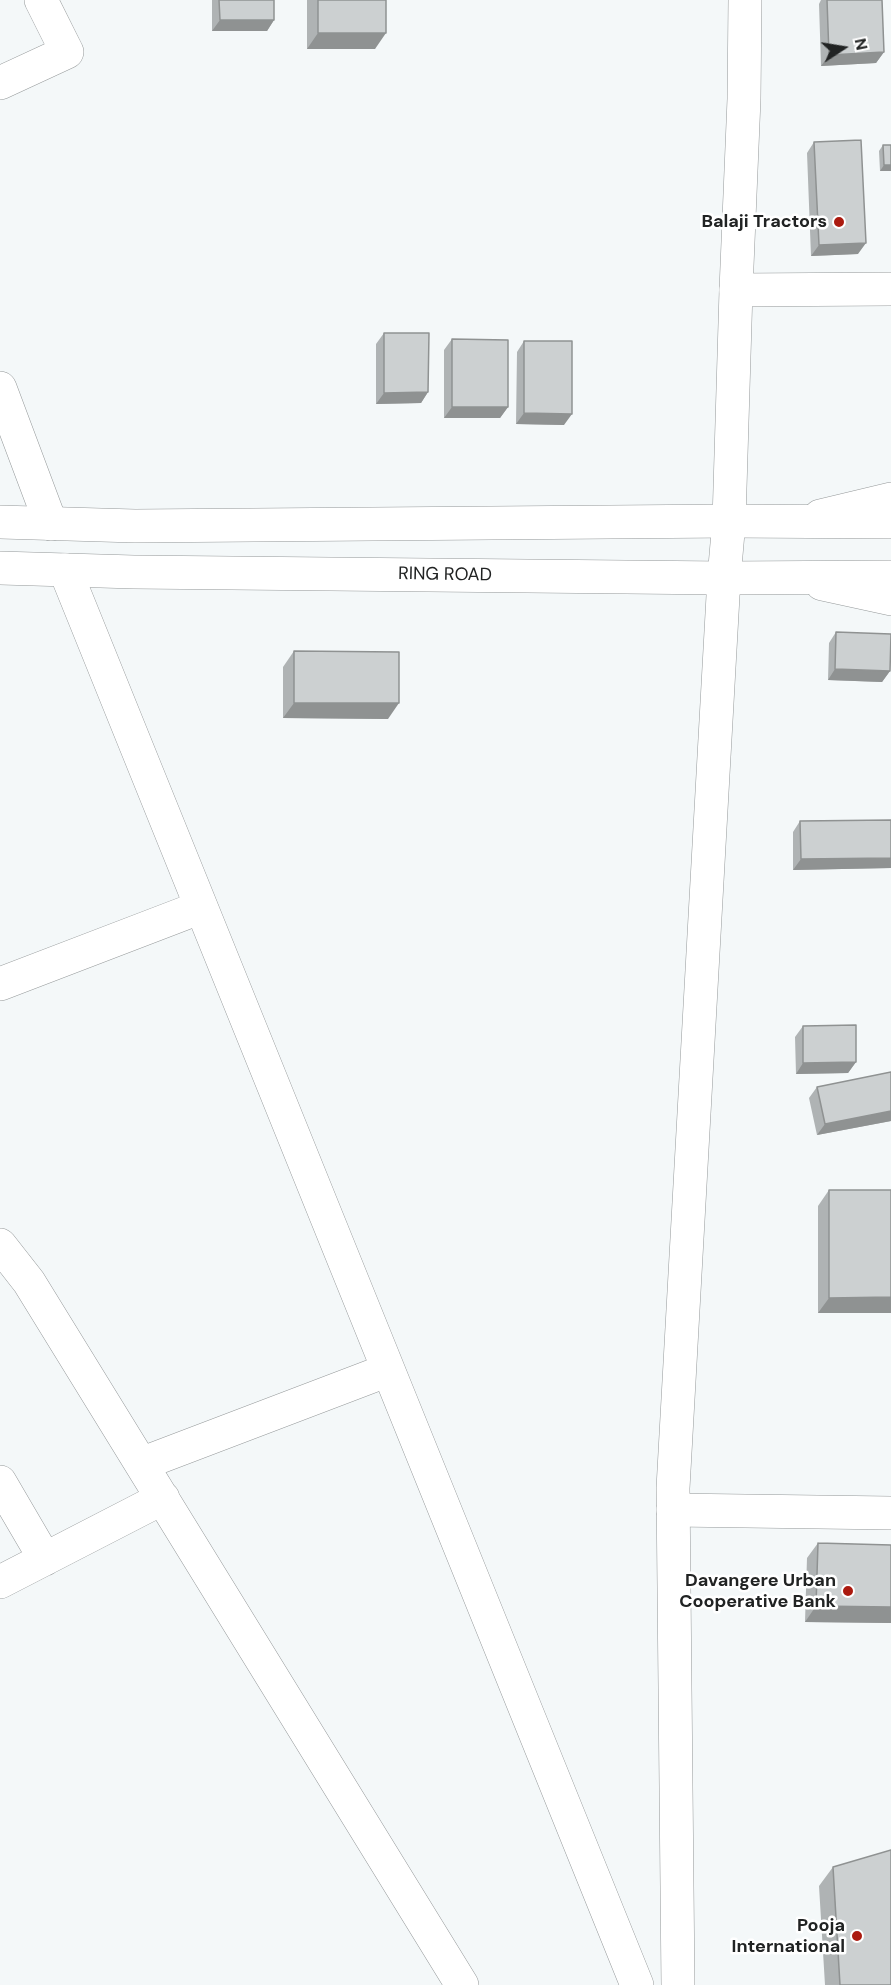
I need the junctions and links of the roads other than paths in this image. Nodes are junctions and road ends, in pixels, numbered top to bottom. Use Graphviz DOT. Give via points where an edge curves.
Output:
graph roads {
  1 [pos="41,0"];
  2 [pos="745,0"];
  3 [pos="0,83"];
  4 [pos="891,289"];
  5 [pos="736,290"];
  6 [pos="0,388"];
  7 [pos="891,499"];
  8 [pos="729,521"];
  9 [pos="798,521"];
  10 [pos="0,522"];
  11 [pos="891,522"];
  12 [pos="51,524"];
  13 [pos="0,568"];
  14 [pos="65,570"];
  15 [pos="891,577"];
  16 [pos="724,578"];
  17 [pos="792,578"];
  18 [pos="891,599"];
  19 [pos="201,907"];
  20 [pos="0,984"];
  21 [pos="0,1245"];
  22 [pos="388,1370"];
  23 [pos="141,1464"];
  24 [pos="0,1482"];
  25 [pos="163,1498"];
  26 [pos="673,1510"];
  27 [pos="891,1513"];
  28 [pos="45,1559"];
  29 [pos="0,1582"];
  30 [pos="462,1985"];
  31 [pos="637,1985"];
  32 [pos="678,1985"];
  1 -- 3 [label="street" via="67,52"];
  2 -- 5 [label="street"];
  4 -- 5 [label="street"];
  5 -- 8 [label="street"];
  6 -- 12 [label="street"];
  7 -- 9 [label="street"];
  8 -- 9 [label="street"];
  8 -- 12 [label="street"];
  8 -- 16 [label="street"];
  9 -- 11 [label="street"];
  10 -- 12 [label="street"];
  13 -- 14 [label="street, RING ROAD"];
  14 -- 16 [label="street, RING ROAD"];
  14 -- 19 [label="street"];
  15 -- 17 [label="street, RING ROAD"];
  16 -- 17 [label="street, RING ROAD"];
  16 -- 26 [label="street"];
  17 -- 18 [label="street"];
  19 -- 20 [label="street"];
  19 -- 22 [label="street"];
  21 -- 23 [label="street" via="29,1282"];
  22 -- 23 [label="street"];
  22 -- 31 [label="street"];
  23 -- 25 [label="street"];
  24 -- 28 [label="street"];
  25 -- 28 [label="street"];
  25 -- 30 [label="street"];
  26 -- 27 [label="street"];
  26 -- 32 [label="street"];
  28 -- 29 [label="street"];
}
